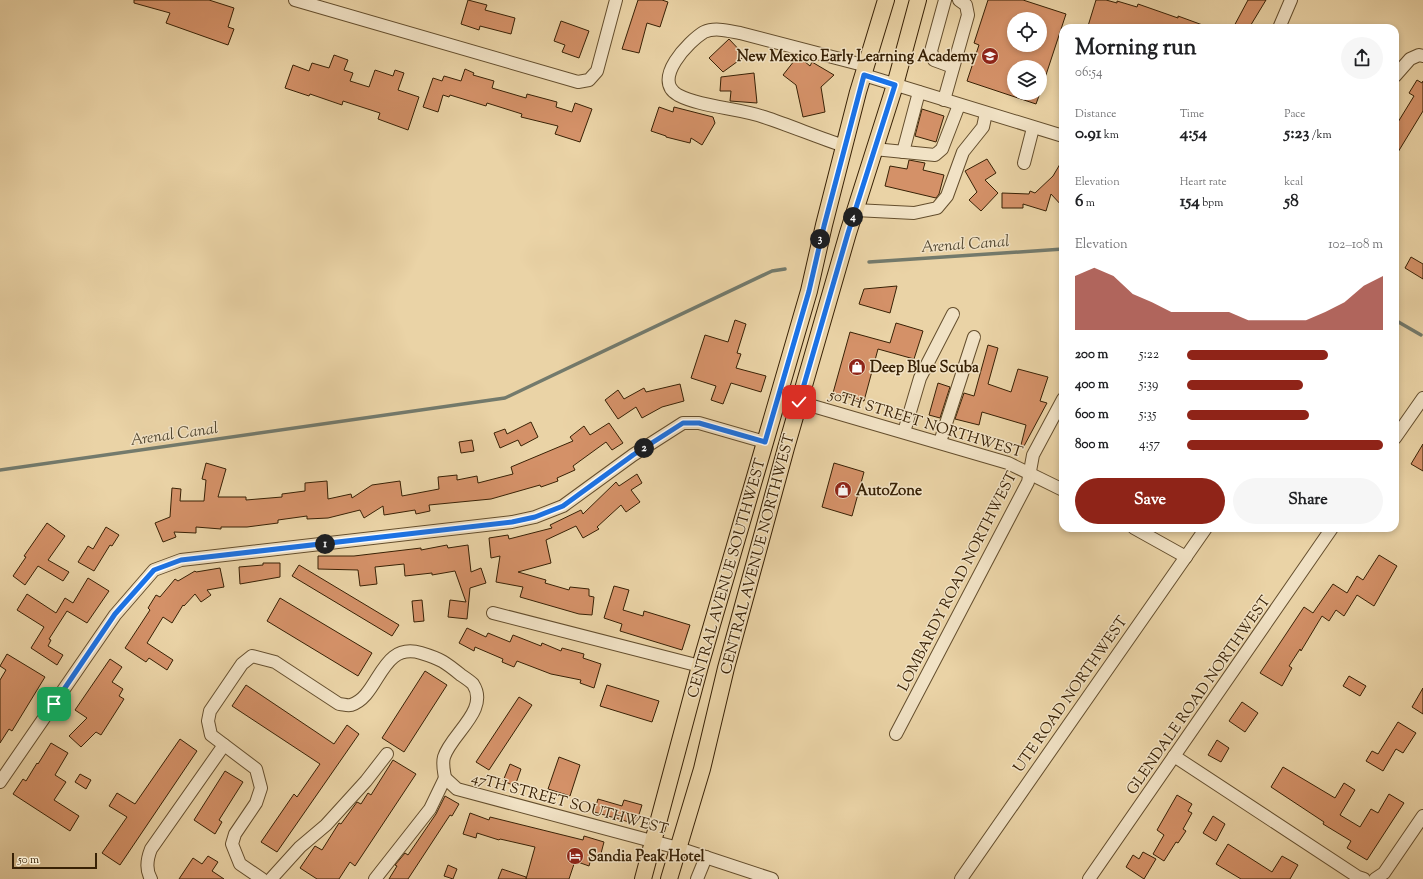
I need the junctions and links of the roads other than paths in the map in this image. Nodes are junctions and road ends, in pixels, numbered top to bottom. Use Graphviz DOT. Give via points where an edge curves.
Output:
graph roads {
  1 [pos="295,0"];
  2 [pos="616,0"];
  3 [pos="886,0"];
  4 [pos="918,0"];
  5 [pos="945,0"];
  6 [pos="959,0"];
  7 [pos="1291,0"];
  8 [pos="1280,24"];
  9 [pos="1421,56"];
  10 [pos="953,67"];
  11 [pos="865,70"];
  12 [pos="1399,71"];
  13 [pos="895,85"];
  14 [pos="919,92"];
  15 [pos="944,100"];
  16 [pos="959,105"];
  17 [pos="986,113"];
  18 [pos="1033,128"];
  19 [pos="1059,135"];
  20 [pos="844,146"];
  21 [pos="874,149"];
  22 [pos="903,152"];
  23 [pos="1024,163"];
  24 [pos="855,210"];
  25 [pos="953,314"];
  26 [pos="974,336"];
  27 [pos="1423,398"];
  28 [pos="799,402"];
  29 [pos="1059,406"];
  30 [pos="904,432"];
  31 [pos="1399,432"];
  32 [pos="765,442"];
  33 [pos="940,442"];
  34 [pos="1031,473"];
  35 [pos="1059,488"];
  36 [pos="1141,532"];
  37 [pos="1203,532"];
  38 [pos="1329,532"];
  39 [pos="1186,556"];
  40 [pos="493,613"];
  41 [pos="700,666"];
  42 [pos="896,734"];
  43 [pos="224,745"];
  44 [pos="387,754"];
  45 [pos="1174,756"];
  46 [pos="445,778"];
  47 [pos="0,782"];
  48 [pos="1423,816"];
  49 [pos="654,841"];
  50 [pos="678,848"];
  51 [pos="706,857"];
  52 [pos="752,876"];
  53 [pos="150,878"];
  54 [pos="262,879"];
  55 [pos="272,879"];
  56 [pos="375,879"];
  57 [pos="643,879"];
  58 [pos="669,879"];
  59 [pos="697,879"];
  60 [pos="772,879"];
  61 [pos="961,879"];
  62 [pos="1088,879"];
  63 [pos="1364,879"];
  64 [pos="1375,879"];
  1 -- 2 [label="street" via="578,82 590,80 597,71"];
  3 -- 11 [label="main road, CENTRAL AVENUE SOUTHWEST"];
  4 -- 13 [label="main road, CENTRAL AVENUE NORTHWEST"];
  5 -- 10 [label="street" via="931,51 934,60"];
  6 -- 10 [label="street" via="966,5 968,15"];
  7 -- 8 [label="street"];
  9 -- 12 [label="street" via="1410,59"];
  10 -- 15 [label="street"];
  11 -- 13 [label="street"];
  11 -- 20 [label="main road, CENTRAL AVENUE SOUTHWEST"];
  11 -- 20 [label="street" via="740,33 719,30 705,32 683,50 672,64 670,87 676,94 689,100 763,117"];
  13 -- 14 [label="street"];
  13 -- 21 [label="main road, CENTRAL AVENUE NORTHWEST"];
  14 -- 15 [label="street"];
  14 -- 22 [label="street"];
  15 -- 16 [label="street"];
  16 -- 17 [label="street"];
  16 -- 22 [label="street" via="942,149 935,155"];
  17 -- 18 [label="street"];
  17 -- 24 [label="street" via="983,127 963,152 947,196 937,208 914,214"];
  18 -- 19 [label="street"];
  18 -- 23 [label="street"];
  20 -- 32 [label="main road, CENTRAL AVENUE SOUTHWEST" via="809,291"];
  21 -- 22 [label="street"];
  21 -- 24 [label="main road, CENTRAL AVENUE NORTHWEST"];
  24 -- 28 [label="main road, CENTRAL AVENUE NORTHWEST"];
  25 -- 30 [label="street" via="920,378"];
  26 -- 33 [label="street"];
  27 -- 31 [label="street"];
  28 -- 30 [label="street, 50TH STREET NORTHWEST"];
  28 -- 50 [label="main road, CENTRAL AVENUE NORTHWEST" via="728,661 702,770"];
  29 -- 34 [label="street, LOMBARDY ROAD NORTHWEST" via="1033,455"];
  30 -- 33 [label="street, 50TH STREET NORTHWEST"];
  32 -- 41 [label="main road, CENTRAL AVENUE SOUTHWEST"];
  32 -- 47 [label="street" via="699,423 683,423 633,455 563,506 535,517 512,522 181,560 154,570 115,614"];
  33 -- 34 [label="street, 50TH STREET NORTHWEST" via="1008,463"];
  34 -- 35 [label="street, 50TH STREET NORTHWEST"];
  34 -- 42 [label="street, LOMBARDY ROAD NORTHWEST"];
  36 -- 39 [label="street"];
  37 -- 39 [label="street, UTE ROAD NORTHWEST"];
  38 -- 45 [label="street, GLENDALE ROAD NORTHWEST"];
  39 -- 61 [label="street, UTE ROAD NORTHWEST"];
  40 -- 41 [label="street"];
  41 -- 49 [label="main road, CENTRAL AVENUE SOUTHWEST"];
  43 -- 46 [label="street" via="211,735 208,722 210,710 242,664 252,656 275,662 339,704 350,705 360,700 394,656 405,651 418,652 441,659 473,684 477,697 475,711 444,756"];
  43 -- 53 [label="street" via="151,849 147,857"];
  43 -- 54 [label="street" via="256,769 261,788 256,803 235,834 232,844 240,864"];
  44 -- 55 [label="street" via="326,825 300,847"];
  45 -- 62 [label="street, GLENDALE ROAD NORTHWEST"];
  45 -- 63 [label="street" via="1358,878"];
  46 -- 49 [label="street, 47TH STREET SOUTHWEST" via="457,789 472,794"];
  46 -- 56 [label="street" via="430,809"];
  48 -- 64 [label="street" via="1384,873"];
  49 -- 50 [label="street, 47TH STREET SOUTHWEST"];
  49 -- 57 [label="main road, CENTRAL AVENUE SOUTHWEST"];
  50 -- 51 [label="street, 47TH STREET SOUTHWEST"];
  50 -- 58 [label="main road, CENTRAL AVENUE NORTHWEST"];
  51 -- 52 [label="street, 47TH STREET SOUTHWEST"];
  51 -- 59 [label="street"];
  52 -- 60 [label="street, 47TH STREET SOUTHWEST"];
}
